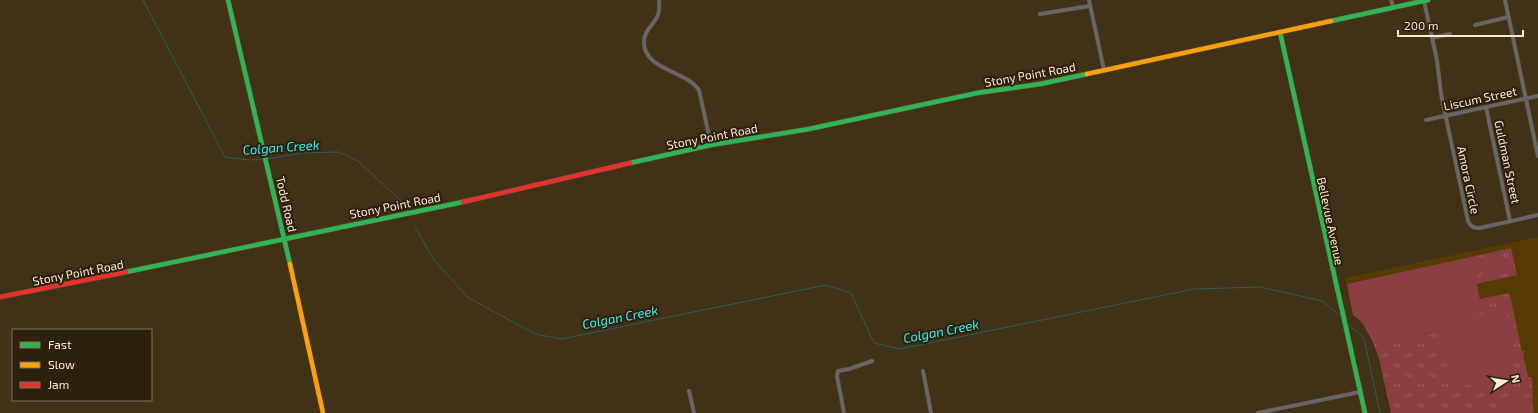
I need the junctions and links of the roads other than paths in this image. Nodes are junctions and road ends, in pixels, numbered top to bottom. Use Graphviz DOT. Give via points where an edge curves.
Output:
graph roads {
  1 [pos="228,0"];
  2 [pos="660,0"];
  3 [pos="1089,0"];
  4 [pos="1392,0"];
  5 [pos="1426,0"];
  6 [pos="1504,0"];
  7 [pos="1090,6"];
  8 [pos="1393,7"];
  9 [pos="1040,14"];
  10 [pos="1508,17"];
  11 [pos="1475,24"];
  12 [pos="1280,32"];
  13 [pos="1450,34"];
  14 [pos="1432,38"];
  15 [pos="1104,70"];
  16 [pos="1538,96"];
  17 [pos="1526,99"];
  18 [pos="1486,108"];
  19 [pos="1445,116"];
  20 [pos="1426,120"];
  21 [pos="711,145"];
  22 [pos="1538,156"];
  23 [pos="1538,215"];
  24 [pos="1510,221"];
  25 [pos="284,238"];
  26 [pos="0,297"];
  27 [pos="872,361"];
  28 [pos="923,371"];
  29 [pos="689,391"];
  30 [pos="1360,392"];
  31 [pos="322,413"];
  32 [pos="694,413"];
  33 [pos="844,413"];
  34 [pos="931,413"];
  35 [pos="1258,413"];
  36 [pos="1365,413"];
  1 -- 25 [label="main road, Todd Road"];
  2 -- 21 [label="street" via="658,16 645,35 647,55 694,84 699,90"];
  3 -- 7 [label="street"];
  4 -- 8 [label="street"];
  5 -- 8 [label="main road, Stony Point Road"];
  5 -- 14 [label="street"];
  6 -- 10 [label="street"];
  7 -- 9 [label="street"];
  7 -- 15 [label="street"];
  8 -- 12 [label="main road, Stony Point Road"];
  10 -- 11 [label="street"];
  10 -- 17 [label="street"];
  12 -- 15 [label="main road, Stony Point Road"];
  12 -- 30 [label="main road, Bellevue Avenue"];
  13 -- 14 [label="street"];
  14 -- 19 [label="street"];
  15 -- 21 [label="main road, Stony Point Road" via="1034,85 977,93 809,129"];
  16 -- 17 [label="street, Liscum Street"];
  17 -- 18 [label="street, Liscum Street"];
  17 -- 22 [label="street"];
  18 -- 19 [label="street, Liscum Street"];
  18 -- 24 [label="street, Guldman Street"];
  19 -- 20 [label="street, Liscum Street"];
  19 -- 24 [label="street, Amora Circle" via="1470,226 1480,228"];
  21 -- 25 [label="main road, Stony Point Road" via="451,204"];
  23 -- 24 [label="street, Amora Circle"];
  25 -- 26 [label="main road, Stony Point Road"];
  25 -- 31 [label="main road, Todd Road"];
  27 -- 33 [label="street" via="838,371"];
  28 -- 34 [label="street"];
  29 -- 32 [label="street"];
  30 -- 35 [label="street"];
  30 -- 36 [label="main road, Bellevue Avenue"];
}
